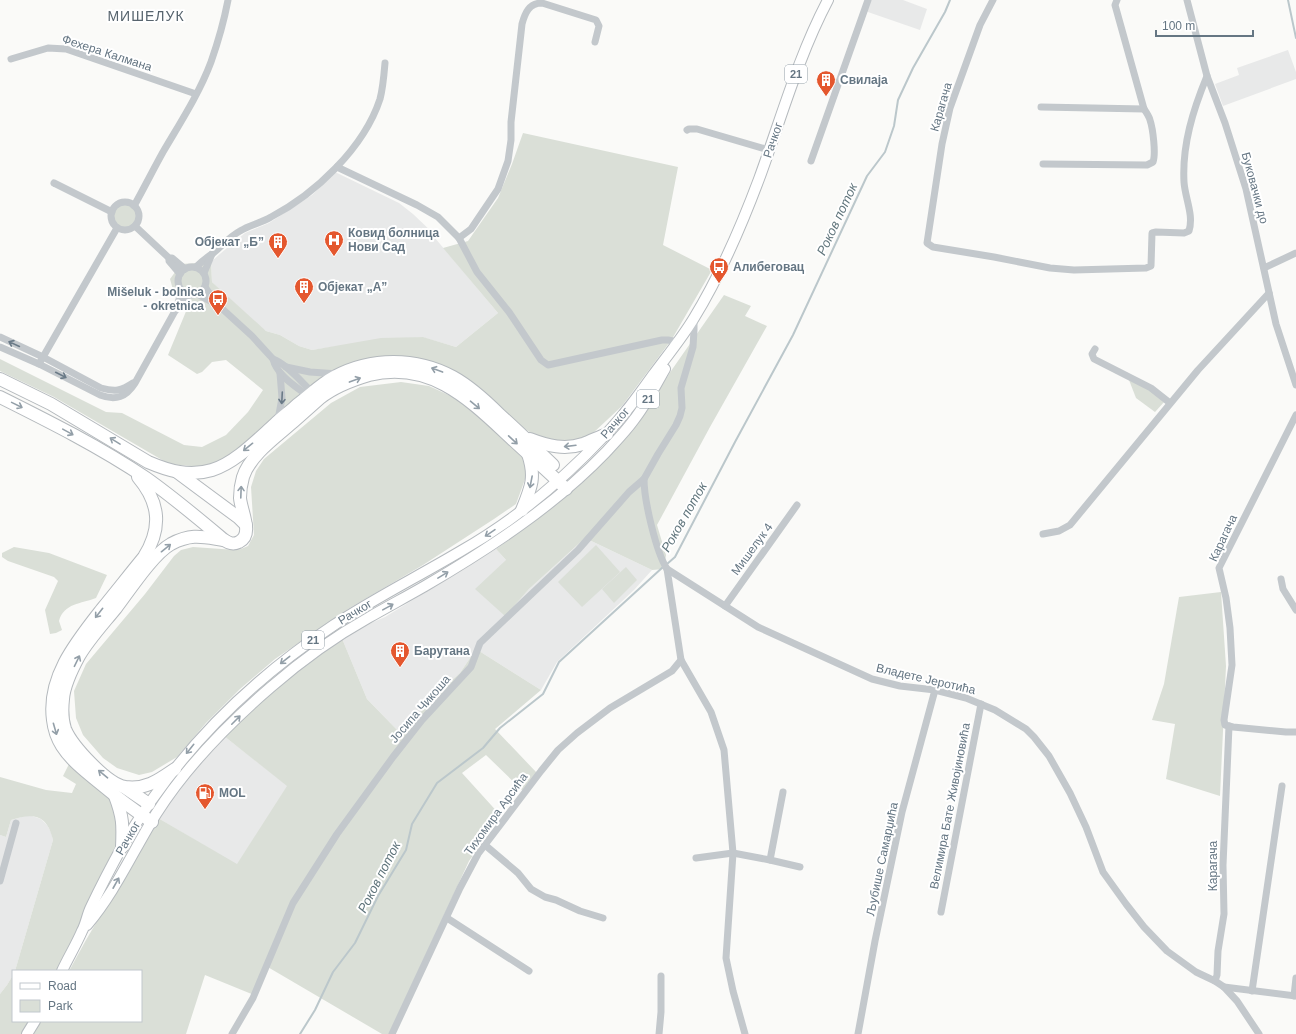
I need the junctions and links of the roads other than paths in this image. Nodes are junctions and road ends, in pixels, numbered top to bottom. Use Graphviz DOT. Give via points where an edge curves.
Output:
graph roads {
  1 [pos="228,0"];
  2 [pos="828,0"];
  3 [pos="868,0"];
  4 [pos="993,0"];
  5 [pos="1117,0"];
  6 [pos="1187,0"];
  7 [pos="594,42"];
  8 [pos="11,59"];
  9 [pos="385,63"];
  10 [pos="1207,76"];
  11 [pos="196,94"];
  12 [pos="1041,107"];
  13 [pos="1144,109"];
  14 [pos="687,130"];
  15 [pos="770,150"];
  16 [pos="811,161"];
  17 [pos="1043,164"];
  18 [pos="337,166"];
  19 [pos="54,183"];
  20 [pos="134,206"];
  21 [pos="112,212"];
  22 [pos="135,226"];
  23 [pos="117,228"];
  24 [pos="460,238"];
  25 [pos="1296,253"];
  26 [pos="212,254"];
  27 [pos="169,258"];
  28 [pos="196,267"];
  29 [pos="185,268"];
  30 [pos="1264,268"];
  31 [pos="204,273"];
  32 [pos="180,274"];
  33 [pos="205,287"];
  34 [pos="182,291"];
  35 [pos="1269,293"];
  36 [pos="193,294"];
  37 [pos="217,304"];
  38 [pos="175,311"];
  39 [pos="694,318"];
  40 [pos="0,337"];
  41 [pos="678,342"];
  42 [pos="0,347"];
  43 [pos="1095,349"];
  44 [pos="43,357"];
  45 [pos="273,359"];
  46 [pos="39,364"];
  47 [pos="286,367"];
  48 [pos="280,373"];
  49 [pos="341,374"];
  50 [pos="0,379"];
  51 [pos="137,380"];
  52 [pos="1296,385"];
  53 [pos="0,397"];
  54 [pos="314,398"];
  55 [pos="1170,403"];
  56 [pos="1296,415"];
  57 [pos="277,422"];
  58 [pos="607,434"];
  59 [pos="523,436"];
  60 [pos="528,454"];
  61 [pos="127,466"];
  62 [pos="176,472"];
  63 [pos="644,479"];
  64 [pos="565,483"];
  65 [pos="797,505"];
  66 [pos="522,510"];
  67 [pos="246,525"];
  68 [pos="1043,534"];
  69 [pos="224,540"];
  70 [pos="664,566"];
  71 [pos="1281,579"];
  72 [pos="725,606"];
  73 [pos="1296,610"];
  74 [pos="681,660"];
  75 [pos="935,690"];
  76 [pos="981,704"];
  77 [pos="1229,726"];
  78 [pos="1296,732"];
  79 [pos="175,769"];
  80 [pos="1282,786"];
  81 [pos="120,791"];
  82 [pos="783,792"];
  83 [pos="149,804"];
  84 [pos="141,815"];
  85 [pos="152,822"];
  86 [pos="16,823"];
  87 [pos="486,845"];
  88 [pos="122,848"];
  89 [pos="733,853"];
  90 [pos="696,858"];
  91 [pos="770,860"];
  92 [pos="800,867"];
  93 [pos="0,881"];
  94 [pos="942,912"];
  95 [pos="447,918"];
  96 [pos="603,918"];
  97 [pos="83,930"];
  98 [pos="63,970"];
  99 [pos="529,971"];
  100 [pos="661,976"];
  101 [pos="1296,978"];
  102 [pos="1215,981"];
  103 [pos="1224,987"];
  104 [pos="1252,991"];
  105 [pos="1295,996"];
  106 [pos="34,1022"];
  107 [pos="27,1034"];
  108 [pos="232,1034"];
  109 [pos="392,1034"];
  110 [pos="659,1034"];
  111 [pos="745,1034"];
  112 [pos="858,1034"];
  113 [pos="1259,1034"];
  1 -- 11 [label="street" via="211,62"];
  2 -- 15 [label="main road, Рачког / 21" via="802,58"];
  3 -- 16 [label="street"];
  4 -- 10 [label="street, Карагача" via="980,25 950,108 929,226 927,243 933,247 1050,268 1100,270 1151,266 1152,233 1184,233 1190,228 1184,183 1186,146 1194,112"];
  5 -- 13 [label="street" via="1115,5"];
  6 -- 10 [label="street, Буковачки до"];
  7 -- 24 [label="street" via="599,26 596,20 542,3 537,3 528,10 522,24 508,161 498,189 471,229"];
  8 -- 11 [label="street, Фехера Калмана" via="48,48 66,49"];
  9 -- 18 [label="street" via="380,98 371,120 354,149"];
  10 -- 30 [label="street, Буковачки до" via="1246,189"];
  11 -- 20 [label="street"];
  12 -- 13 [label="street"];
  13 -- 17 [label="street" via="1150,120 1154,146 1151,164"];
  14 -- 15 [label="street" via="697,129"];
  15 -- 39 [label="main road, Рачког / 21" via="727,256"];
  18 -- 24 [label="street" via="438,217"];
  18 -- 26 [label="street" via="298,201 271,218 242,230"];
  19 -- 21 [label="street"];
  20 -- 21 [label="street" via="126,202 121,203"];
  20 -- 22 [label="street" via="138,214"];
  21 -- 23 [label="street" via="111,221"];
  22 -- 23 [label="street" via="126,230"];
  22 -- 27 [label="street"];
  23 -- 44 [label="street"];
  24 -- 41 [label="street" via="477,272 509,312 541,360 548,365 662,340"];
  25 -- 30 [label="street"];
  26 -- 28 [label="street"];
  26 -- 31 [label="street"];
  27 -- 29 [label="street"];
  27 -- 32 [label="street"];
  28 -- 29 [label="street"];
  28 -- 31 [label="street"];
  29 -- 32 [label="street"];
  30 -- 35 [label="street, Буковачки до"];
  31 -- 33 [label="street"];
  32 -- 34 [label="street" via="178,282"];
  33 -- 36 [label="street"];
  33 -- 37 [label="street"];
  34 -- 36 [label="street"];
  34 -- 38 [label="street"];
  35 -- 52 [label="street, Буковачки до" via="1276,324"];
  35 -- 55 [label="street"];
  36 -- 37 [label="street"];
  36 -- 38 [label="street"];
  37 -- 45 [label="street"];
  38 -- 51 [label="street"];
  39 -- 41 [label="main road, Рачког / 21"];
  39 -- 63 [label="street, Јосипа Чикоша" via="693,347 681,388 680,416"];
  44 -- 40 [label="street, one-way"];
  41 -- 58 [label="main road, Рачког / 21"];
  41 -- 64 [label="main road, Рачког / 21" via="652,393 634,420 598,460"];
  42 -- 46 [label="street"];
  43 -- 55 [label="street" via="1092,354 1094,359 1151,388"];
  44 -- 46 [label="street"];
  44 -- 51 [label="street" via="111,391 119,391"];
  45 -- 47 [label="street"];
  45 -- 48 [label="street"];
  46 -- 51 [label="street, one-way" via="105,397 124,395"];
  47 -- 49 [label="street"];
  47 -- 54 [label="street"];
  48 -- 54 [label="street"];
  48 -- 57 [label="street, one-way" via="282,398"];
  49 -- 54 [label="highway" via="326,382"];
  59 -- 49 [label="highway, one-way" via="473,390 431,368 409,363 384,362"];
  62 -- 50 [label="highway, one-way" via="148,462 51,404"];
  53 -- 61 [label="highway, one-way" via="51,422"];
  54 -- 57 [label="highway"];
  54 -- 60 [label="highway, one-way" via="349,382 375,374 404,372 425,376 470,400"];
  67 -- 54 [label="highway, one-way" via="240,490 244,472"];
  55 -- 68 [label="street" via="1070,525 1059,531"];
  56 -- 77 [label="street, Карагача" via="1219,568 1230,628 1232,665 1224,720 1225,725"];
  57 -- 62 [label="highway, one-way" via="222,466 199,473"];
  58 -- 59 [label="highway, one-way" via="584,444 565,447 549,446"];
  58 -- 64 [label="main road, Рачког / 21"];
  59 -- 64 [label="highway"];
  60 -- 64 [label="highway"];
  60 -- 66 [label="highway, one-way" via="532,481"];
  61 -- 69 [label="highway" via="173,497"];
  61 -- 81 [label="highway, one-way" via="148,490 154,506 155,534 144,557 68,655 57,679 52,711 56,732 67,753 75,762"];
  62 -- 67 [label="highway"];
  63 -- 70 [label="street" via="651,522"];
  63 -- 108 [label="street, Јосипа Чикоша" via="629,492 578,550 480,643 471,667 422,720 393,757 337,834 293,903 253,998"];
  64 -- 66 [label="main road, Рачког / 21"];
  85 -- 64 [label="main road, Рачког / 21, one-way" via="204,752 273,684 358,623 509,534"];
  65 -- 72 [label="street, Мишелук 4"];
  66 -- 79 [label="main road, Рачког / 21, one-way" via="464,550 353,612 303,647 265,676 229,709 196,742"];
  67 -- 69 [label="highway" via="242,540 233,544"];
  81 -- 69 [label="highway, one-way" via="74,744 63,720 64,688 79,656 154,559 170,544 196,536"];
  70 -- 72 [label="street, Владете Јеротића"];
  70 -- 74 [label="street"];
  71 -- 73 [label="street" via="1283,589"];
  72 -- 75 [label="street, Владете Јеротића" via="758,627 872,679 900,686"];
  74 -- 87 [label="street, Тихомира Арсића" via="672,671 610,708 558,750"];
  74 -- 89 [label="street" via="711,712 724,750"];
  75 -- 76 [label="street, Владете Јеротића"];
  75 -- 112 [label="street, Љубише Самарџића" via="902,812"];
  76 -- 94 [label="street, Велимира Бате Живојиновића"];
  76 -- 102 [label="street, Владете Јеротића" via="1026,729 1049,756 1086,826 1104,872 1144,927 1167,951 1196,972"];
  77 -- 78 [label="street"];
  77 -- 102 [label="street, Карагача" via="1223,865 1224,914"];
  79 -- 81 [label="highway" via="155,782"];
  79 -- 83 [label="main road, Рачког / 21"];
  80 -- 104 [label="street"];
  81 -- 83 [label="highway"];
  81 -- 84 [label="highway"];
  81 -- 88 [label="highway"];
  82 -- 91 [label="street"];
  83 -- 84 [label="main road, Рачког / 21"];
  84 -- 85 [label="highway"];
  84 -- 88 [label="main road, Рачког / 21"];
  97 -- 85 [label="main road, Рачког / 21, one-way" via="100,910"];
  86 -- 93 [label="street"];
  87 -- 95 [label="street, Тихомира Арсића" via="478,854"];
  87 -- 96 [label="street" via="518,873 531,889 544,897"];
  88 -- 97 [label="main road, Рачког / 21" via="90,910"];
  89 -- 90 [label="street"];
  89 -- 91 [label="street"];
  89 -- 111 [label="street" via="726,958"];
  91 -- 92 [label="street"];
  95 -- 99 [label="street"];
  95 -- 109 [label="street, Тихомира Арсића"];
  97 -- 98 [label="main road, Рачког / 21"];
  100 -- 110 [label="street"];
  101 -- 105 [label="street"];
  102 -- 103 [label="street, Владете Јеротића"];
  103 -- 104 [label="street"];
  103 -- 113 [label="street, Владете Јеротића" via="1237,1001"];
  104 -- 105 [label="street"];
  106 -- 107 [label="main road"];
}
